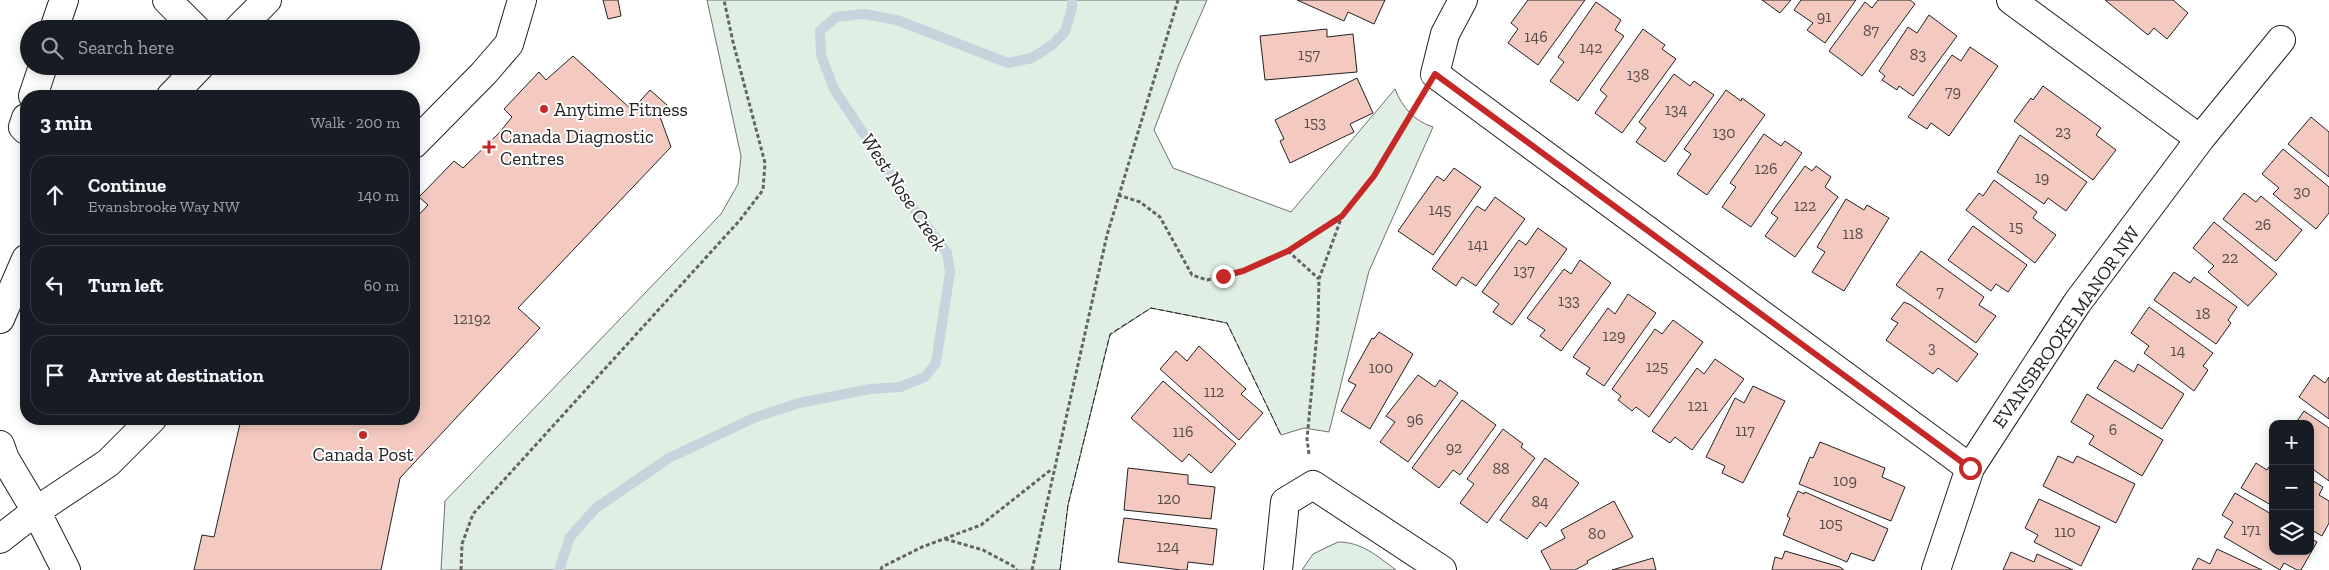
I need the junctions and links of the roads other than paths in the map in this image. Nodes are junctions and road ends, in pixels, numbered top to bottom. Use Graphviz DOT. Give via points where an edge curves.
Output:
graph roads {
  1 [pos="64,0"];
  2 [pos="267,0"];
  3 [pos="522,0"];
  4 [pos="1463,0"];
  5 [pos="2011,0"];
  6 [pos="173,3"];
  7 [pos="57,20"];
  8 [pos="188,20"];
  9 [pos="247,20"];
  10 [pos="2281,40"];
  11 [pos="40,75"];
  12 [pos="191,75"];
  13 [pos="35,90"];
  14 [pos="176,90"];
  15 [pos="420,138"];
  16 [pos="2200,139"];
  17 [pos="20,273"];
  18 [pos="0,319"];
  19 [pos="146,425"];
  20 [pos="0,445"];
  21 [pos="1970,468"];
  22 [pos="36,511"];
  23 [pos="0,539"];
  24 [pos="66,570"];
  25 [pos="1278,570"];
  26 [pos="1442,570"];
  27 [pos="1936,570"];
  1 -- 7 [label="street"];
  2 -- 9 [label="street"];
  3 -- 15 [label="street" via="509,44"];
  4 -- 21 [label="street" via="1445,34 1435,74"];
  5 -- 16 [label="street"];
  6 -- 8 [label="street"];
  10 -- 16 [label="street, EVANSBROOKE MANOR NW"];
  11 -- 13 [label="street"];
  12 -- 14 [label="street"];
  16 -- 21 [label="street, EVANSBROOKE MANOR NW" via="2077,303"];
  17 -- 18 [label="street"];
  19 -- 22 [label="street" via="108,463"];
  20 -- 22 [label="street"];
  21 -- 27 [label="street, EVANSBROOKE MANOR NW"];
  22 -- 23 [label="street"];
  22 -- 24 [label="street"];
  25 -- 26 [label="street" via="1285,502 1313,485"];
}
